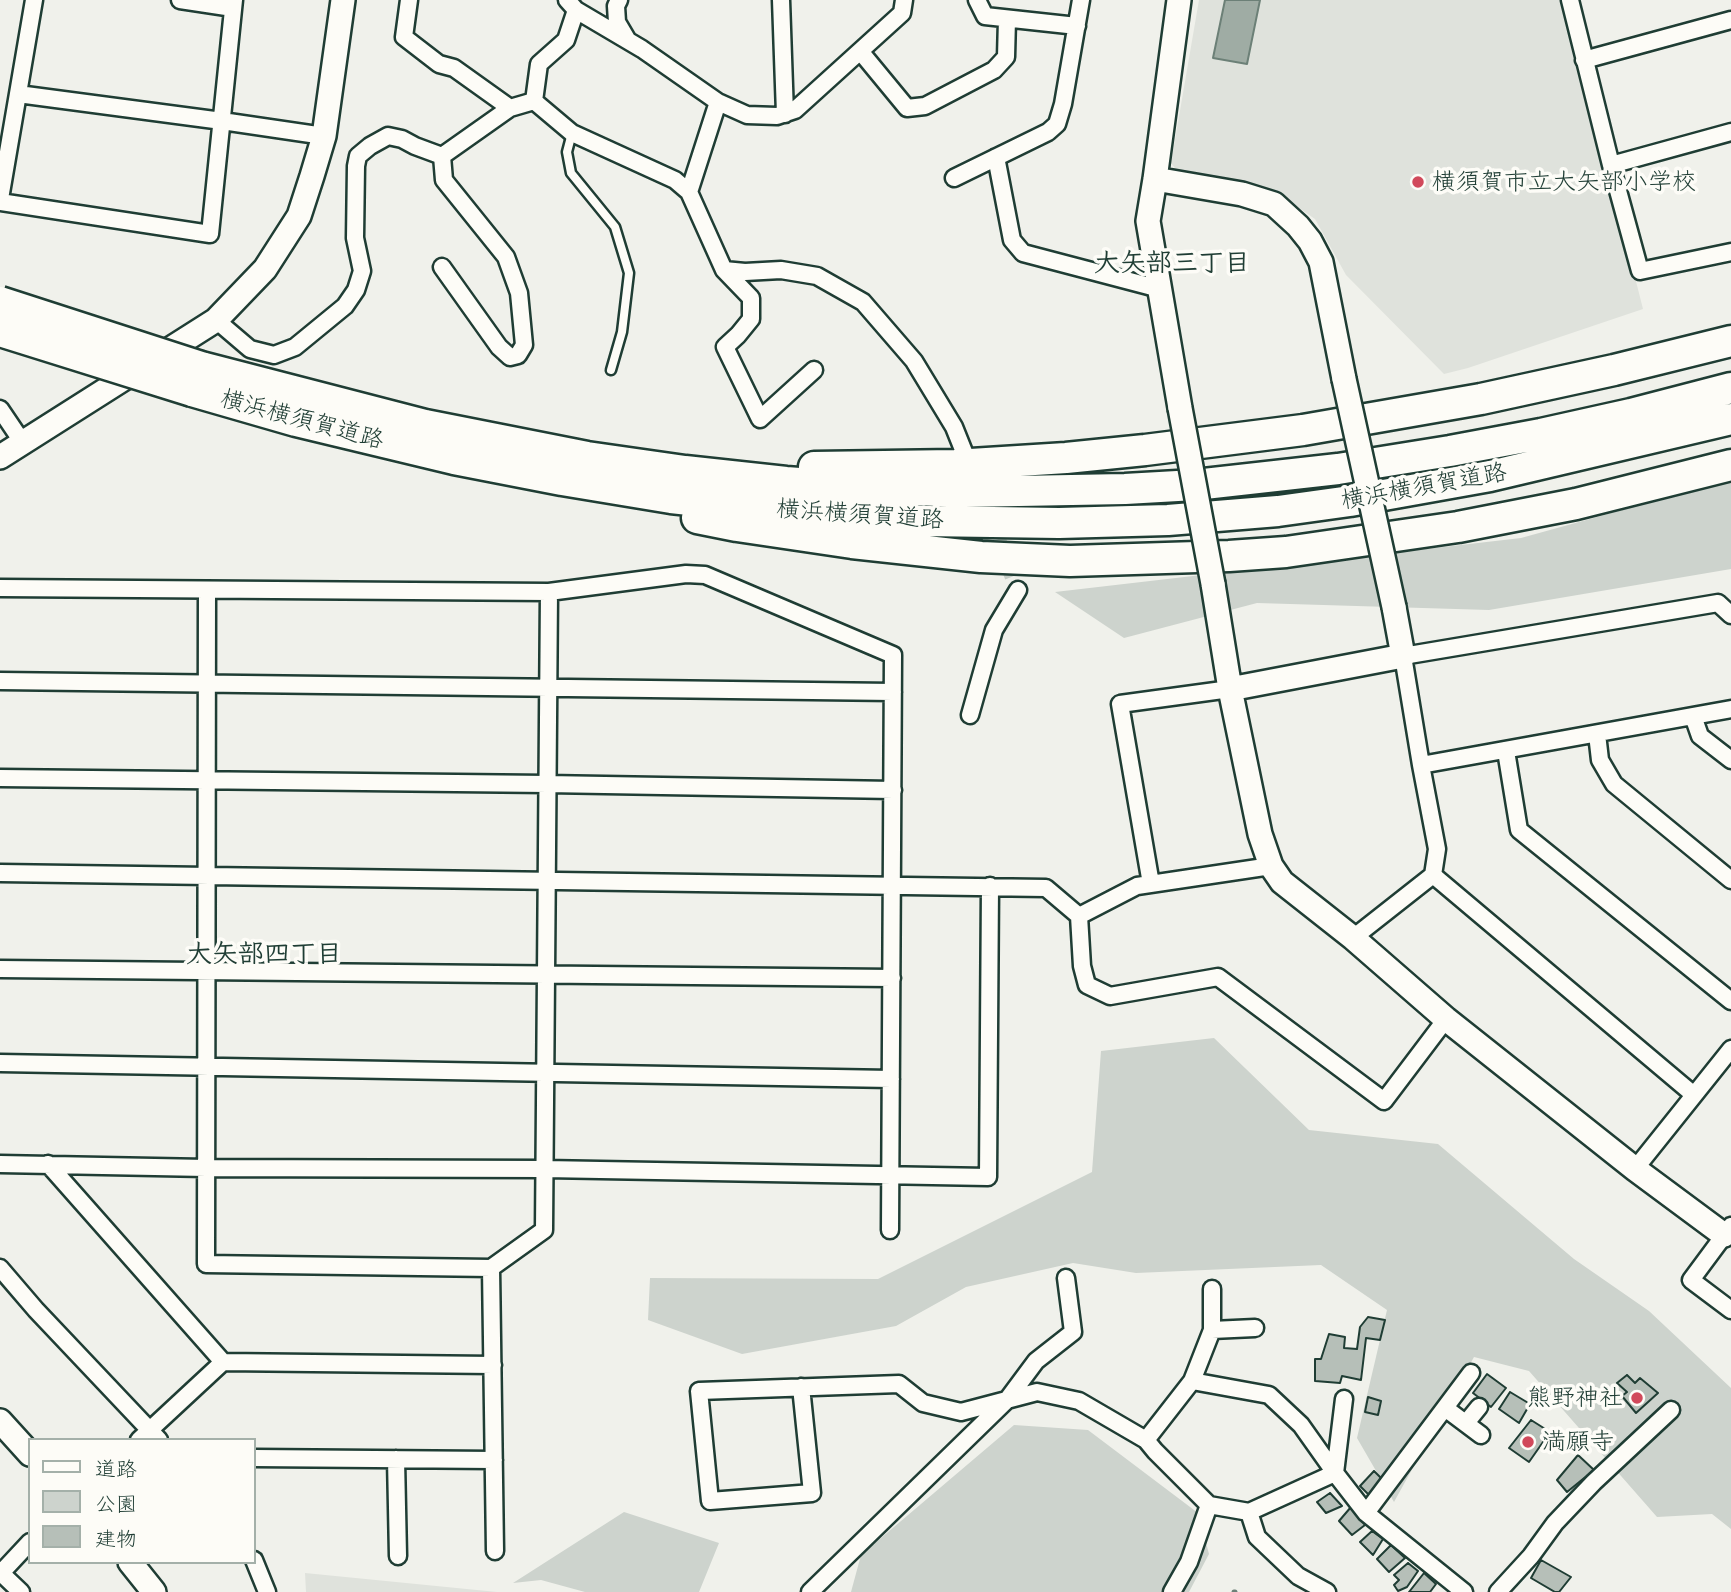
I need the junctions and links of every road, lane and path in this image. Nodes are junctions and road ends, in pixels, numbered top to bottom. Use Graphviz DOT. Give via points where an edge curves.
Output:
graph roads {
  1 [pos="34,0"];
  2 [pos="180,0"];
  3 [pos="343,0"];
  4 [pos="409,0"];
  5 [pos="619,0"];
  6 [pos="780,0"];
  7 [pos="904,0"];
  8 [pos="977,0"];
  9 [pos="1081,0"];
  10 [pos="1179,0"];
  11 [pos="1570,0"];
  12 [pos="234,4"];
  13 [pos="572,5"];
  14 [pos="1007,19"];
  15 [pos="1731,20"];
  16 [pos="1077,26"];
  17 [pos="628,42"];
  18 [pos="860,51"];
  19 [pos="1584,60"];
  20 [pos="18,94"];
  21 [pos="534,101"];
  22 [pos="718,102"];
  23 [pos="510,108"];
  24 [pos="785,114"];
  25 [pos="222,121"];
  26 [pos="1731,132"];
  27 [pos="572,133"];
  28 [pos="324,136"];
  29 [pos="442,156"];
  30 [pos="996,158"];
  31 [pos="1611,165"];
  32 [pos="954,178"];
  33 [pos="1156,179"];
  34 [pos="689,192"];
  35 [pos="0,200"];
  36 [pos="1731,252"];
  37 [pos="442,267"];
  38 [pos="724,270"];
  39 [pos="1160,289"];
  40 [pos="0,302"];
  41 [pos="216,320"];
  42 [pos="0,331"];
  43 [pos="1731,341"];
  44 [pos="611,370"];
  45 [pos="814,370"];
  46 [pos="196,379"];
  47 [pos="1731,388"];
  48 [pos="0,409"];
  49 [pos="1731,419"];
  50 [pos="296,421"];
  51 [pos="23,443"];
  52 [pos="964,452"];
  53 [pos="0,457"];
  54 [pos="587,457"];
  55 [pos="1731,464"];
  56 [pos="0,588"];
  57 [pos="207,590"];
  58 [pos="1018,590"];
  59 [pos="549,592"];
  60 [pos="1724,602"];
  61 [pos="1731,615"];
  62 [pos="1403,656"];
  63 [pos="0,681"];
  64 [pos="207,684"];
  65 [pos="548,688"];
  66 [pos="1230,689"];
  67 [pos="893,692"];
  68 [pos="1731,709"];
  69 [pos="970,715"];
  70 [pos="1693,716"];
  71 [pos="1597,734"];
  72 [pos="1506,751"];
  73 [pos="1731,760"];
  74 [pos="1421,765"];
  75 [pos="0,778"];
  76 [pos="206,780"];
  77 [pos="547,784"];
  78 [pos="893,790"];
  79 [pos="1271,866"];
  80 [pos="0,873"];
  81 [pos="1433,875"];
  82 [pos="206,876"];
  83 [pos="547,880"];
  84 [pos="1731,880"];
  85 [pos="1151,884"];
  86 [pos="892,885"];
  87 [pos="990,886"];
  88 [pos="1079,916"];
  89 [pos="1353,938"];
  90 [pos="0,969"];
  91 [pos="206,971"];
  92 [pos="546,975"];
  93 [pos="892,978"];
  94 [pos="1731,1001"];
  95 [pos="1446,1019"];
  96 [pos="1731,1049"];
  97 [pos="0,1063"];
  98 [pos="206,1068"];
  99 [pos="545,1074"];
  100 [pos="891,1079"];
  101 [pos="1694,1095"];
  102 [pos="0,1164"];
  103 [pos="48,1164"];
  104 [pos="206,1168"];
  105 [pos="545,1169"];
  106 [pos="1635,1169"];
  107 [pos="890,1175"];
  108 [pos="890,1230"];
  109 [pos="1727,1231"];
  110 [pos="0,1268"];
  111 [pos="491,1268"];
  112 [pos="1066,1278"];
  113 [pos="1212,1289"];
  114 [pos="1731,1310"];
  115 [pos="1255,1328"];
  116 [pos="1212,1330"];
  117 [pos="223,1362"];
  118 [pos="493,1365"];
  119 [pos="1471,1373"];
  120 [pos="1192,1381"];
  121 [pos="801,1387"];
  122 [pos="1344,1399"];
  123 [pos="1007,1400"];
  124 [pos="1479,1407"];
  125 [pos="1445,1408"];
  126 [pos="1671,1410"];
  127 [pos="0,1421"];
  128 [pos="1466,1423"];
  129 [pos="1481,1435"];
  130 [pos="150,1436"];
  131 [pos="1146,1440"];
  132 [pos="28,1452"];
  133 [pos="256,1458"];
  134 [pos="396,1459"];
  135 [pos="494,1460"];
  136 [pos="1335,1473"];
  137 [pos="1209,1505"];
  138 [pos="1249,1512"];
  139 [pos="1366,1513"];
  140 [pos="28,1544"];
  141 [pos="495,1551"];
  142 [pos="398,1556"];
  143 [pos="133,1564"];
  144 [pos="256,1564"];
  145 [pos="0,1572"];
  146 [pos="1453,1590"];
  147 [pos="21,1592"];
  148 [pos="154,1592"];
  149 [pos="267,1592"];
  150 [pos="810,1592"];
  151 [pos="1172,1592"];
  152 [pos="1327,1592"];
  153 [pos="1498,1592"];
  1 -- 20 [label="street"];
  2 -- 12 [label="street"];
  3 -- 28 [label="street"];
  4 -- 23 [label="street" via="404,37"];
  5 -- 17 [label="street" via="617,22"];
  6 -- 24 [label="street"];
  7 -- 18 [label="street" via="902,13"];
  8 -- 14 [label="street" via="985,16"];
  9 -- 16 [label="street"];
  10 -- 33 [label="street"];
  11 -- 19 [label="street"];
  12 -- 25 [label="street"];
  13 -- 17 [label="street"];
  13 -- 21 [label="street" via="566,40 538,64"];
  14 -- 16 [label="street"];
  14 -- 18 [label="street" via="1006,57 994,70 925,106 907,108"];
  15 -- 19 [label="street"];
  16 -- 30 [label="street" via="1057,124"];
  17 -- 22 [label="street"];
  18 -- 24 [label="street"];
  19 -- 31 [label="street"];
  20 -- 25 [label="street"];
  20 -- 35 [label="street"];
  21 -- 23 [label="street"];
  21 -- 27 [label="street"];
  22 -- 24 [label="street" via="747,115"];
  22 -- 34 [label="street"];
  23 -- 29 [label="street"];
  25 -- 28 [label="street"];
  25 -- 35 [label="street" via="210,234"];
  26 -- 31 [label="street"];
  27 -- 34 [label="street" via="675,180"];
  27 -- 44 [label="lane" via="567,152 571,173 615,227 629,273 622,332"];
  28 -- 41 [label="street" via="299,216 265,270"];
  29 -- 37 [label="street" via="444,180 506,257 519,293 524,345 518,355 510,357 499,347"];
  29 -- 41 [label="street" via="388,136 358,156 355,238 362,271 356,290 345,306 295,347 274,355 250,349"];
  30 -- 32 [label="street"];
  30 -- 39 [label="street" via="1012,240 1023,253"];
  31 -- 36 [label="street" via="1640,271"];
  33 -- 39 [label="street" via="1148,221"];
  33 -- 62 [label="street, bridge" via="1274,204 1298,226 1321,262"];
  34 -- 38 [label="street"];
  38 -- 45 [label="street" via="751,298 751,319 725,347 760,419"];
  38 -- 52 [label="street" via="781,270 817,276 863,302 914,361"];
  39 -- 66 [label="street, bridge"];
  40 -- 46 [label="highway, 横浜横須賀道路, bridge"];
  41 -- 51 [label="street"];
  42 -- 46 [label="highway, 横浜横須賀道路, bridge"];
  43 -- 54 [label="highway" via="1436,408 1303,430 1102,454 848,467"];
  46 -- 50 [label="highway, 横浜横須賀道路"];
  46 -- 54 [label="highway, 横浜横須賀道路"];
  47 -- 54 [label="highway, 横浜横須賀道路" via="1450,451 1338,470 1137,489 965,492 864,488 742,478"];
  48 -- 51 [label="street"];
  49 -- 50 [label="highway, 横浜横須賀道路" via="1490,476 1350,501 1168,520 1059,523 925,522 671,498 454,459"];
  50 -- 55 [label="highway" via="402,460 457,474 737,526 908,550 1070,561 1229,556 1366,542 1576,504"];
  51 -- 53 [label="street"];
  56 -- 57 [label="street"];
  57 -- 59 [label="street"];
  57 -- 64 [label="street"];
  58 -- 69 [label="street" via="994,630"];
  59 -- 65 [label="street"];
  59 -- 67 [label="street" via="705,575 893,655"];
  60 -- 61 [label="street"];
  60 -- 62 [label="street"];
  62 -- 66 [label="street"];
  62 -- 74 [label="street"];
  63 -- 64 [label="street"];
  64 -- 65 [label="street"];
  64 -- 76 [label="street"];
  65 -- 67 [label="street"];
  65 -- 77 [label="street"];
  66 -- 79 [label="street"];
  66 -- 85 [label="street" via="1120,704"];
  67 -- 78 [label="street"];
  68 -- 70 [label="street"];
  70 -- 71 [label="street"];
  70 -- 73 [label="street" via="1700,736"];
  71 -- 72 [label="street"];
  71 -- 84 [label="street" via="1600,760 1614,784"];
  72 -- 74 [label="street"];
  72 -- 94 [label="street" via="1519,830"];
  74 -- 81 [label="street" via="1437,849"];
  75 -- 76 [label="street"];
  76 -- 77 [label="street"];
  76 -- 82 [label="street"];
  77 -- 78 [label="street"];
  77 -- 83 [label="street"];
  78 -- 86 [label="street"];
  79 -- 85 [label="street"];
  79 -- 89 [label="street" via="1282,882"];
  80 -- 82 [label="street"];
  81 -- 89 [label="street"];
  81 -- 101 [label="street"];
  82 -- 83 [label="street"];
  82 -- 91 [label="street"];
  83 -- 86 [label="street"];
  83 -- 92 [label="street"];
  85 -- 88 [label="street"];
  86 -- 87 [label="street"];
  86 -- 93 [label="street"];
  87 -- 88 [label="street" via="1046,888"];
  87 -- 107 [label="street" via="988,1177"];
  88 -- 95 [label="street" via="1087,985 1111,996 1218,977 1384,1101"];
  89 -- 95 [label="street"];
  90 -- 91 [label="street"];
  91 -- 92 [label="street"];
  91 -- 98 [label="street"];
  92 -- 93 [label="street"];
  92 -- 99 [label="street"];
  93 -- 100 [label="street"];
  95 -- 106 [label="street"];
  96 -- 101 [label="street"];
  97 -- 98 [label="street"];
  98 -- 99 [label="street"];
  98 -- 104 [label="street"];
  99 -- 100 [label="street"];
  99 -- 105 [label="street"];
  100 -- 107 [label="street"];
  101 -- 106 [label="street"];
  102 -- 103 [label="street"];
  103 -- 104 [label="street"];
  103 -- 117 [label="street"];
  104 -- 105 [label="street"];
  104 -- 111 [label="street" via="206,1264"];
  105 -- 107 [label="street"];
  105 -- 111 [label="street" via="544,1230"];
  106 -- 109 [label="street"];
  107 -- 108 [label="street"];
  109 -- 114 [label="street" via="1692,1280"];
  110 -- 130 [label="street"];
  111 -- 118 [label="street"];
  112 -- 123 [label="street" via="1073,1332 1036,1361"];
  113 -- 116 [label="street"];
  115 -- 116 [label="street"];
  116 -- 120 [label="street"];
  117 -- 118 [label="street"];
  117 -- 130 [label="street"];
  118 -- 135 [label="street"];
  119 -- 125 [label="street"];
  120 -- 131 [label="street"];
  120 -- 136 [label="street" via="1269,1395 1301,1425"];
  121 -- 121 [label="street" via="812,1493 710,1501 699,1391"];
  121 -- 123 [label="street" via="899,1384 923,1403 961,1412"];
  122 -- 136 [label="street"];
  123 -- 131 [label="street" via="1037,1392 1079,1401"];
  123 -- 150 [label="street"];
  124 -- 128 [label="street"];
  125 -- 128 [label="street"];
  125 -- 139 [label="street"];
  126 -- 153 [label="street" via="1555,1523"];
  127 -- 132 [label="street"];
  128 -- 129 [label="street"];
  131 -- 137 [label="street"];
  133 -- 134 [label="street"];
  134 -- 135 [label="street"];
  134 -- 142 [label="street"];
  135 -- 141 [label="street"];
  136 -- 138 [label="street"];
  136 -- 139 [label="street"];
  137 -- 138 [label="street"];
  137 -- 151 [label="street" via="1189,1562"];
  138 -- 152 [label="street" via="1257,1537 1298,1576"];
  139 -- 146 [label="street"];
  140 -- 145 [label="street"];
  143 -- 148 [label="street"];
  144 -- 149 [label="street"];
  145 -- 147 [label="street"];
}
